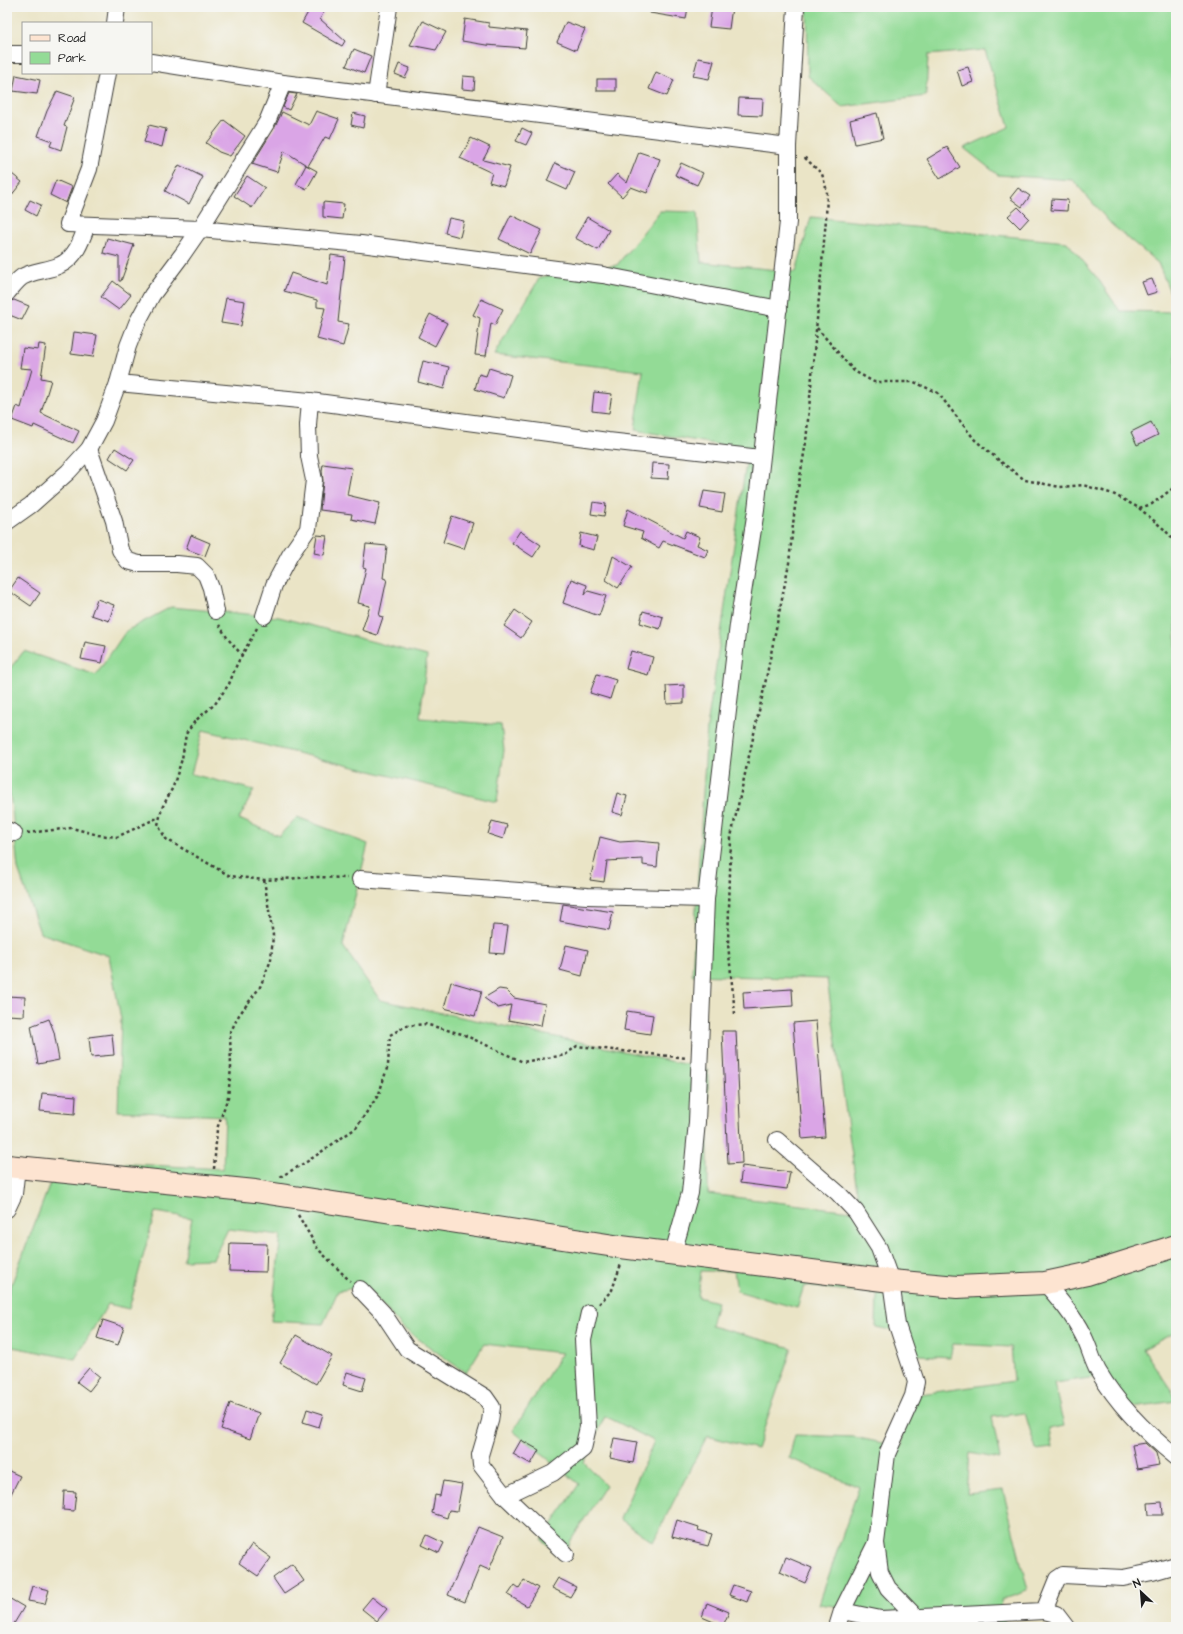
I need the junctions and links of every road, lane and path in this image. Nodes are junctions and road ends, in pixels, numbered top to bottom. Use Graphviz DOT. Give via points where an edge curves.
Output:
graph roads {
  1 [pos="117,7"];
  2 [pos="389,7"];
  3 [pos="796,7"];
  4 [pos="115,22"];
  5 [pos="7,54"];
  6 [pos="22,54"];
  7 [pos="152,62"];
  8 [pos="107,74"];
  9 [pos="283,84"];
  10 [pos="376,95"];
  11 [pos="788,146"];
  12 [pos="87,225"];
  13 [pos="200,229"];
  14 [pos="7,293"];
  15 [pos="779,309"];
  16 [pos="816,328"];
  17 [pos="118,383"];
  18 [pos="310,401"];
  19 [pos="89,449"];
  20 [pos="761,458"];
  21 [pos="1176,486"];
  22 [pos="1139,508"];
  23 [pos="7,522"];
  24 [pos="1176,542"];
  25 [pos="216,611"];
  26 [pos="264,616"];
  27 [pos="242,655"];
  28 [pos="160,816"];
  29 [pos="11,832"];
  30 [pos="360,879"];
  31 [pos="264,880"];
  32 [pos="706,899"];
  33 [pos="735,1014"];
  34 [pos="699,1059"];
  35 [pos="777,1140"];
  36 [pos="12,1167"];
  37 [pos="213,1187"];
  38 [pos="255,1191"];
  39 [pos="294,1197"];
  40 [pos="7,1209"];
  41 [pos="1176,1246"];
  42 [pos="621,1248"];
  43 [pos="674,1253"];
  44 [pos="891,1281"];
  45 [pos="1045,1283"];
  46 [pos="360,1289"];
  47 [pos="590,1313"];
  48 [pos="1176,1457"];
  49 [pos="505,1496"];
  50 [pos="876,1543"];
  51 [pos="566,1554"];
  52 [pos="1176,1565"];
  53 [pos="842,1611"];
  54 [pos="1044,1611"];
  55 [pos="916,1617"];
  56 [pos="837,1627"];
  57 [pos="1066,1627"];
  1 -- 4 [label="street"];
  2 -- 10 [label="street"];
  3 -- 11 [label="street"];
  5 -- 6 [label="street"];
  7 -- 9 [label="street"];
  8 -- 12 [label="street" via="89,169 68,224"];
  9 -- 10 [label="street"];
  9 -- 13 [label="street" via="267,122"];
  10 -- 11 [label="street"];
  11 -- 15 [label="street" via="788,222"];
  11 -- 16 [label="path" via="822,174 827,191"];
  12 -- 13 [label="street"];
  12 -- 14 [label="street" via="82,241 72,256 61,265 22,278"];
  13 -- 15 [label="street" via="361,244 604,275"];
  13 -- 17 [label="street" via="152,295 137,323"];
  15 -- 20 [label="street"];
  16 -- 22 [label="path" via="854,371 874,382 914,382 938,393 975,440 1025,480 1060,487 1083,485 1113,494"];
  16 -- 33 [label="path" via="806,442 789,563 731,837 728,944"];
  17 -- 18 [label="street"];
  17 -- 19 [label="street" via="104,421"];
  18 -- 20 [label="street"];
  18 -- 26 [label="street" via="309,456 314,480 308,529 274,584"];
  19 -- 23 [label="street" via="31,505"];
  19 -- 25 [label="street" via="114,521 120,550 128,561 139,564 197,566 206,575"];
  20 -- 32 [label="street" via="756,510 738,625"];
  21 -- 22 [label="path" via="1152,504"];
  22 -- 24 [label="path"];
  25 -- 27 [label="path" via="218,622 228,639"];
  26 -- 27 [label="path"];
  27 -- 28 [label="path" via="229,684 215,704 195,721 186,734 182,759"];
  28 -- 29 [label="path" via="117,838 72,828 33,833"];
  28 -- 31 [label="path" via="158,825 166,839 230,876"];
  30 -- 31 [label="path" via="317,877"];
  30 -- 32 [label="street" via="587,896"];
  31 -- 37 [label="path" via="272,935 271,960 260,987 239,1015 230,1033 231,1068 228,1097 217,1129"];
  32 -- 34 [label="street"];
  34 -- 38 [label="path" via="577,1046 565,1055 523,1062 462,1034 425,1024 406,1026 390,1035 388,1065 380,1094 356,1128"];
  34 -- 43 [label="street" via="697,1122 690,1192"];
  35 -- 44 [label="street" via="856,1212 879,1248"];
  36 -- 37 [label="main road"];
  36 -- 40 [label="street" via="14,1194"];
  37 -- 38 [label="main road"];
  38 -- 39 [label="main road"];
  39 -- 42 [label="main road"];
  39 -- 46 [label="path" via="298,1215 318,1249"];
  41 -- 45 [label="main road" via="1087,1274"];
  42 -- 43 [label="main road"];
  42 -- 47 [label="path" via="621,1268 612,1290"];
  43 -- 44 [label="main road"];
  44 -- 45 [label="main road" via="957,1287"];
  44 -- 50 [label="street" via="898,1325 916,1382 913,1396 887,1454"];
  45 -- 48 [label="street" via="1084,1335 1097,1370 1112,1393 1131,1416"];
  46 -- 49 [label="street" via="383,1313 407,1349 485,1397 492,1407 480,1455 481,1466"];
  47 -- 49 [label="street" via="583,1340 588,1427 583,1449 553,1473"];
  49 -- 51 [label="street"];
  50 -- 53 [label="street"];
  50 -- 55 [label="street" via="880,1572 888,1588"];
  52 -- 54 [label="street" via="1122,1578 1063,1575 1057,1579"];
  53 -- 55 [label="street" via="881,1619"];
  53 -- 56 [label="street"];
  54 -- 55 [label="street"];
  54 -- 57 [label="street" via="1056,1614"];
}
